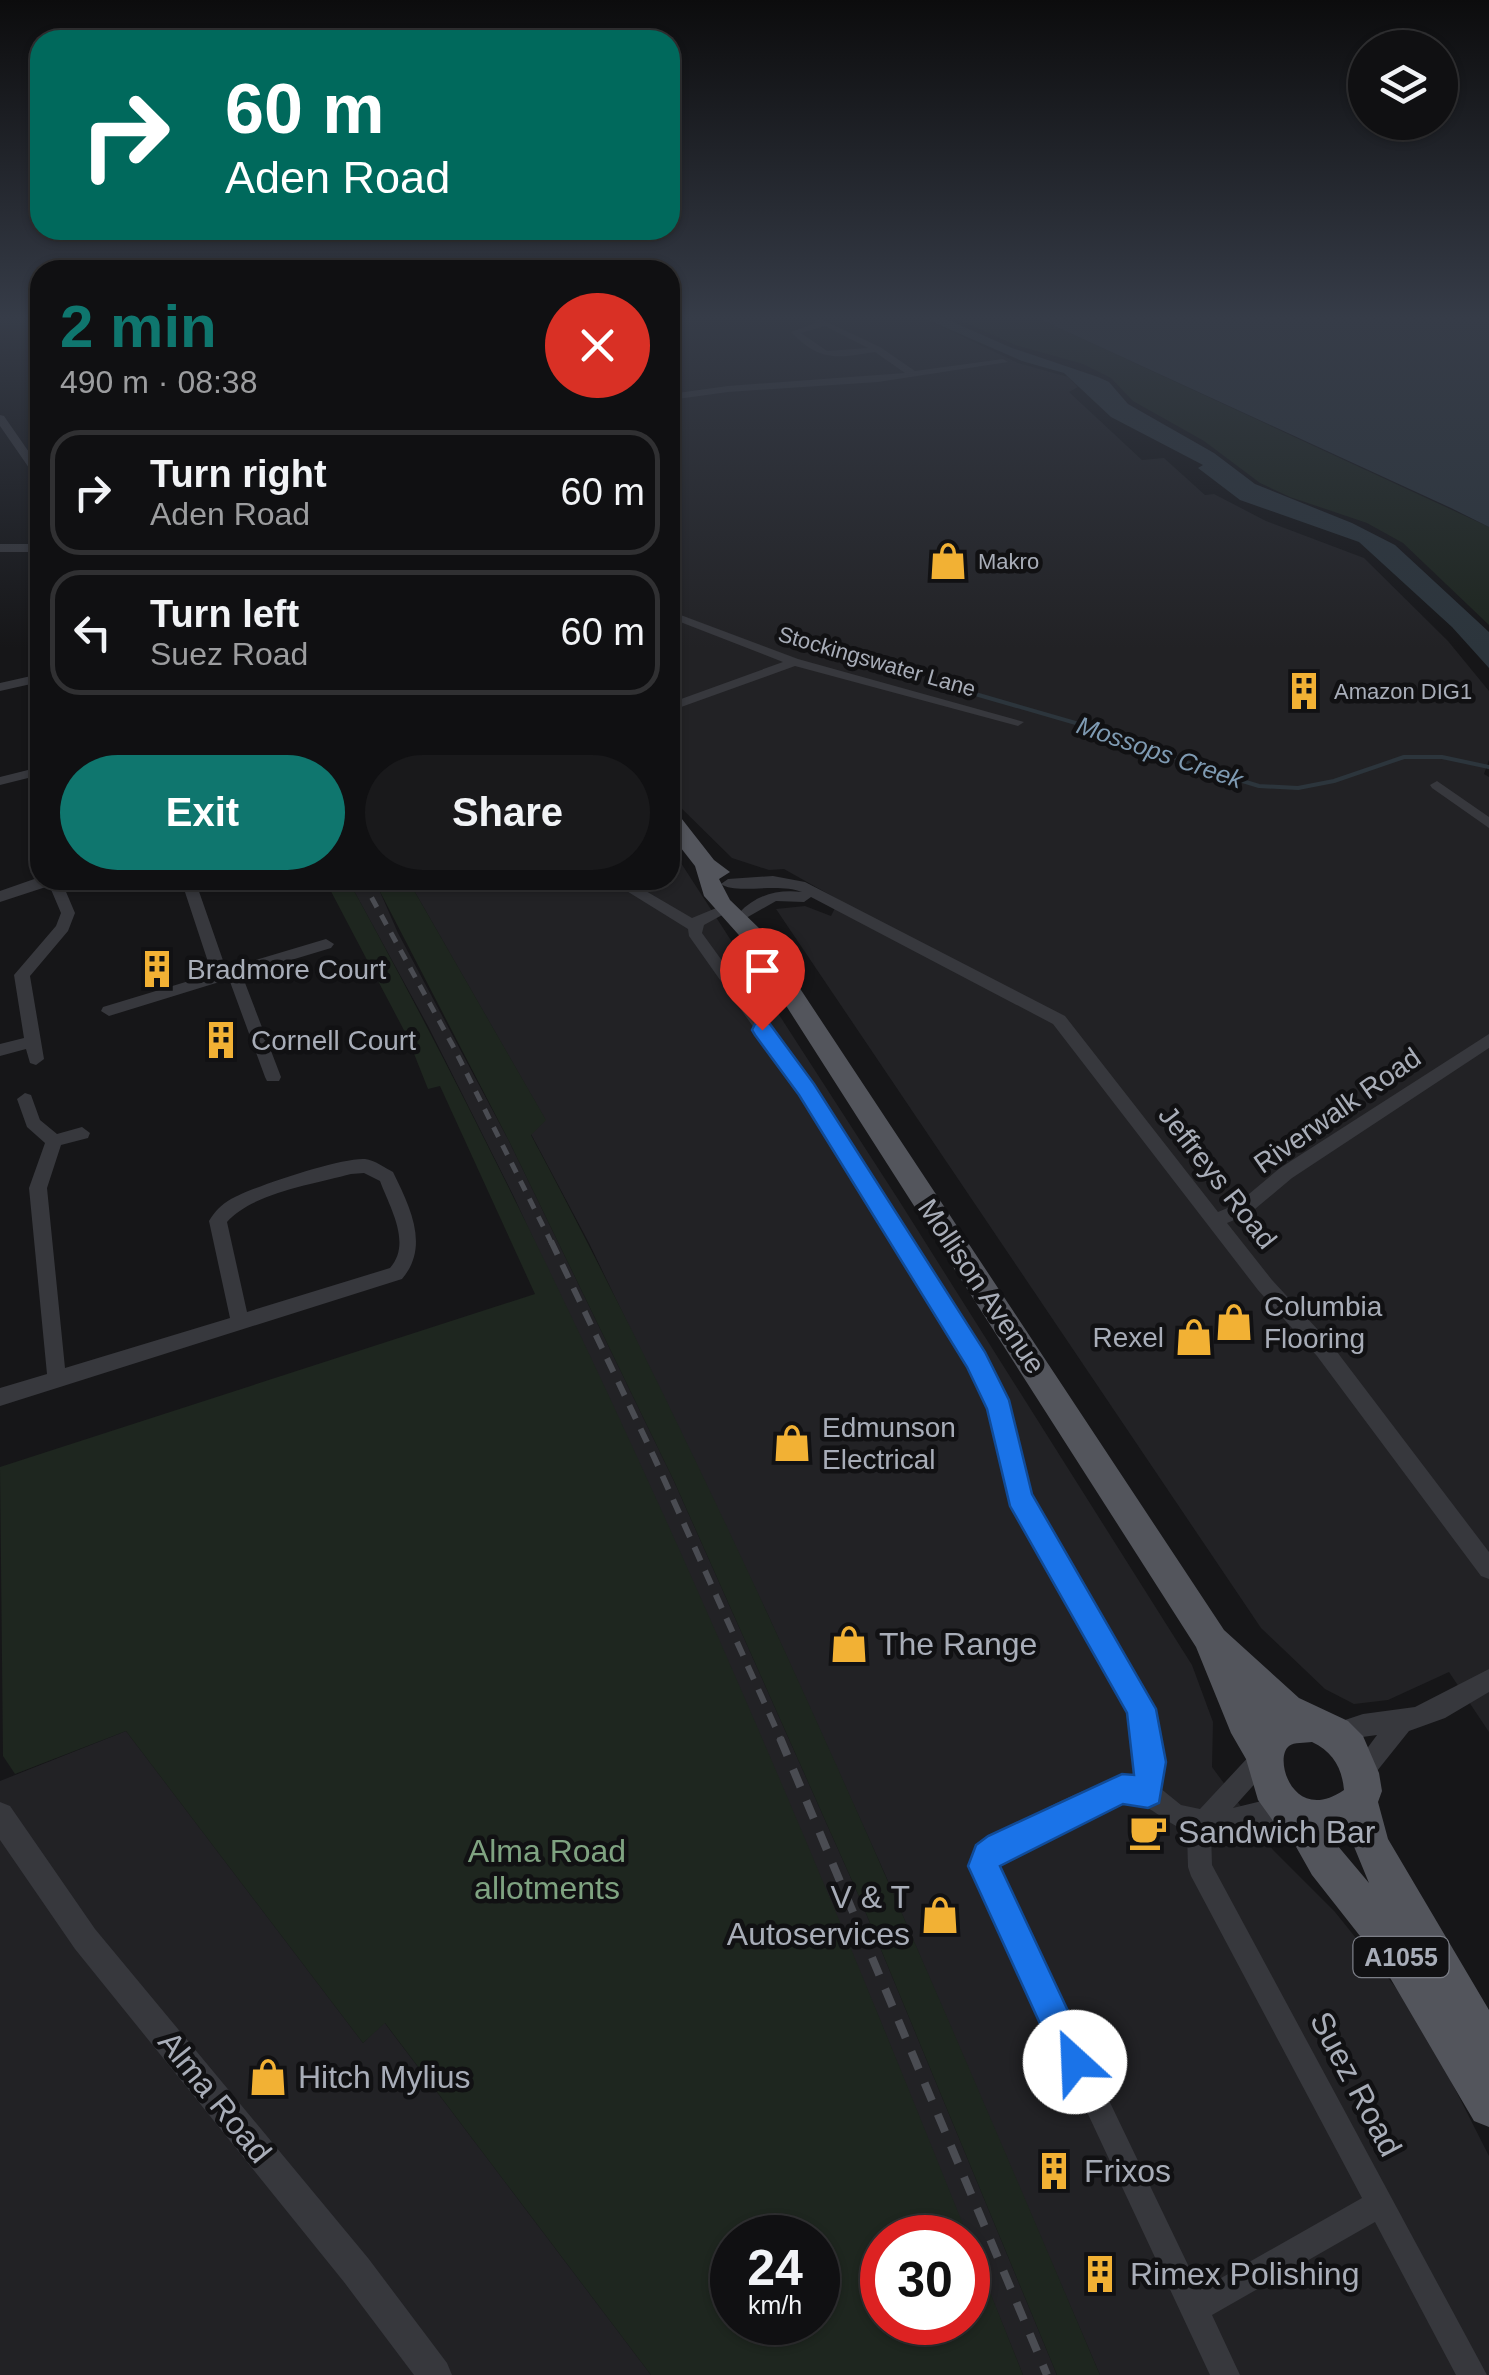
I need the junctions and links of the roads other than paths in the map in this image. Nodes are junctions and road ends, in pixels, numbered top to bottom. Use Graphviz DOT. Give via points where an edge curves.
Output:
graph roads {
  1 [pos="6,427"];
  2 [pos="30,462"];
  3 [pos="0,548"];
  4 [pos="30,548"];
  5 [pos="680,618"];
  6 [pos="794,662"];
  7 [pos="30,680"];
  8 [pos="0,687"];
  9 [pos="680,703"];
  10 [pos="1018,722"];
  11 [pos="30,774"];
  12 [pos="0,781"];
  13 [pos="1437,786"];
  14 [pos="1489,824"];
  15 [pos="680,832"];
  16 [pos="30,887"];
  17 [pos="56,890"];
  18 [pos="192,890"];
  19 [pos="633,890"];
  20 [pos="0,896"];
  21 [pos="834,902"];
  22 [pos="739,911"];
  23 [pos="694,926"];
  24 [pos="326,944"];
  25 [pos="227,975"];
  26 [pos="109,1011"];
  27 [pos="33,1040"];
  28 [pos="1489,1040"];
  29 [pos="0,1050"];
  30 [pos="36,1059"];
  31 [pos="273,1077"];
  32 [pos="25,1098"];
  33 [pos="82,1133"];
  34 [pos="54,1141"];
  35 [pos="1215,1221"];
  36 [pos="240,1322"];
  37 [pos="57,1380"];
  38 [pos="0,1397"];
  39 [pos="1489,1568"];
  40 [pos="1209,1636"];
  41 [pos="1489,1680"];
  42 [pos="1402,1722"];
  43 [pos="1327,1729"];
  44 [pos="1262,1756"];
  45 [pos="1360,1788"];
  46 [pos="1148,1792"];
  47 [pos="1293,1812"];
  48 [pos="0,1816"];
  49 [pos="1203,1821"];
  50 [pos="1489,2049"];
  51 [pos="1489,2106"];
  52 [pos="1380,2204"];
  53 [pos="1192,2310"];
  54 [pos="435,2375"];
  55 [pos="1226,2375"];
  56 [pos="1472,2375"];
  1 -- 2 [label="street"];
  3 -- 4 [label="street"];
  5 -- 6 [label="street, Stockingswater Lane"];
  6 -- 9 [label="street"];
  6 -- 10 [label="street, Stockingswater Lane"];
  7 -- 8 [label="street"];
  11 -- 12 [label="street"];
  13 -- 14 [label="street"];
  15 -- 22 [label="main road, Mollison Avenue / A1055" via="706,865 706,878"];
  16 -- 20 [label="street"];
  17 -- 27 [label="street" via="68,913 64,928 22,975"];
  18 -- 25 [label="street"];
  19 -- 23 [label="street"];
  21 -- 22 [label="street, Jeffreys Road" via="780,894"];
  21 -- 22 [label="street, Jeffreys Road" via="781,881"];
  21 -- 35 [label="street, Jeffreys Road" via="1059,1020"];
  22 -- 23 [label="street"];
  22 -- 40 [label="main road, Mollison Avenue / A1055"];
  23 -- 46 [label="street" via="806,1089 993,1390 1019,1497 1136,1692 1151,1762"];
  24 -- 25 [label="street"];
  25 -- 26 [label="street"];
  25 -- 31 [label="street"];
  27 -- 29 [label="street"];
  27 -- 30 [label="street"];
  28 -- 35 [label="street, Riverwalk Road" via="1286,1173 1244,1209"];
  32 -- 34 [label="street" via="33,1123"];
  33 -- 34 [label="street"];
  34 -- 37 [label="street" via="38,1188"];
  35 -- 39 [label="street, Jeffreys Road" via="1324,1350"];
  36 -- 36 [label="street" via="406,1266 412,1247 387,1177 351,1167 224,1210 218,1221"];
  36 -- 37 [label="street"];
  37 -- 38 [label="street"];
  40 -- 43 [label="main road, Mollison Avenue / A1055" via="1286,1710"];
  40 -- 44 [label="main road, Mollison Avenue / A1055"];
  41 -- 42 [label="street"];
  42 -- 43 [label="street"];
  42 -- 45 [label="street"];
  43 -- 44 [label="main road" via="1282,1726"];
  43 -- 45 [label="main road, Mollison Avenue / A1055" via="1350,1749"];
  44 -- 47 [label="main road, Mollison Avenue / A1055" via="1274,1796"];
  44 -- 49 [label="street"];
  45 -- 47 [label="main road" via="1345,1817 1330,1822"];
  45 -- 50 [label="main road, Mollison Avenue / A1055" via="1370,1844"];
  46 -- 49 [label="street" via="1170,1812"];
  46 -- 53 [label="street" via="1122,1789 1104,1797 999,1847 984,1866"];
  47 -- 49 [label="street"];
  47 -- 51 [label="main road, Mollison Avenue / A1055" via="1412,1971"];
  48 -- 54 [label="street, Alma Road" via="85,1940"];
  49 -- 52 [label="street, Suez Road" via="1200,1867"];
  52 -- 53 [label="street"];
  52 -- 56 [label="street, Suez Road"];
  53 -- 55 [label="street"];
}
